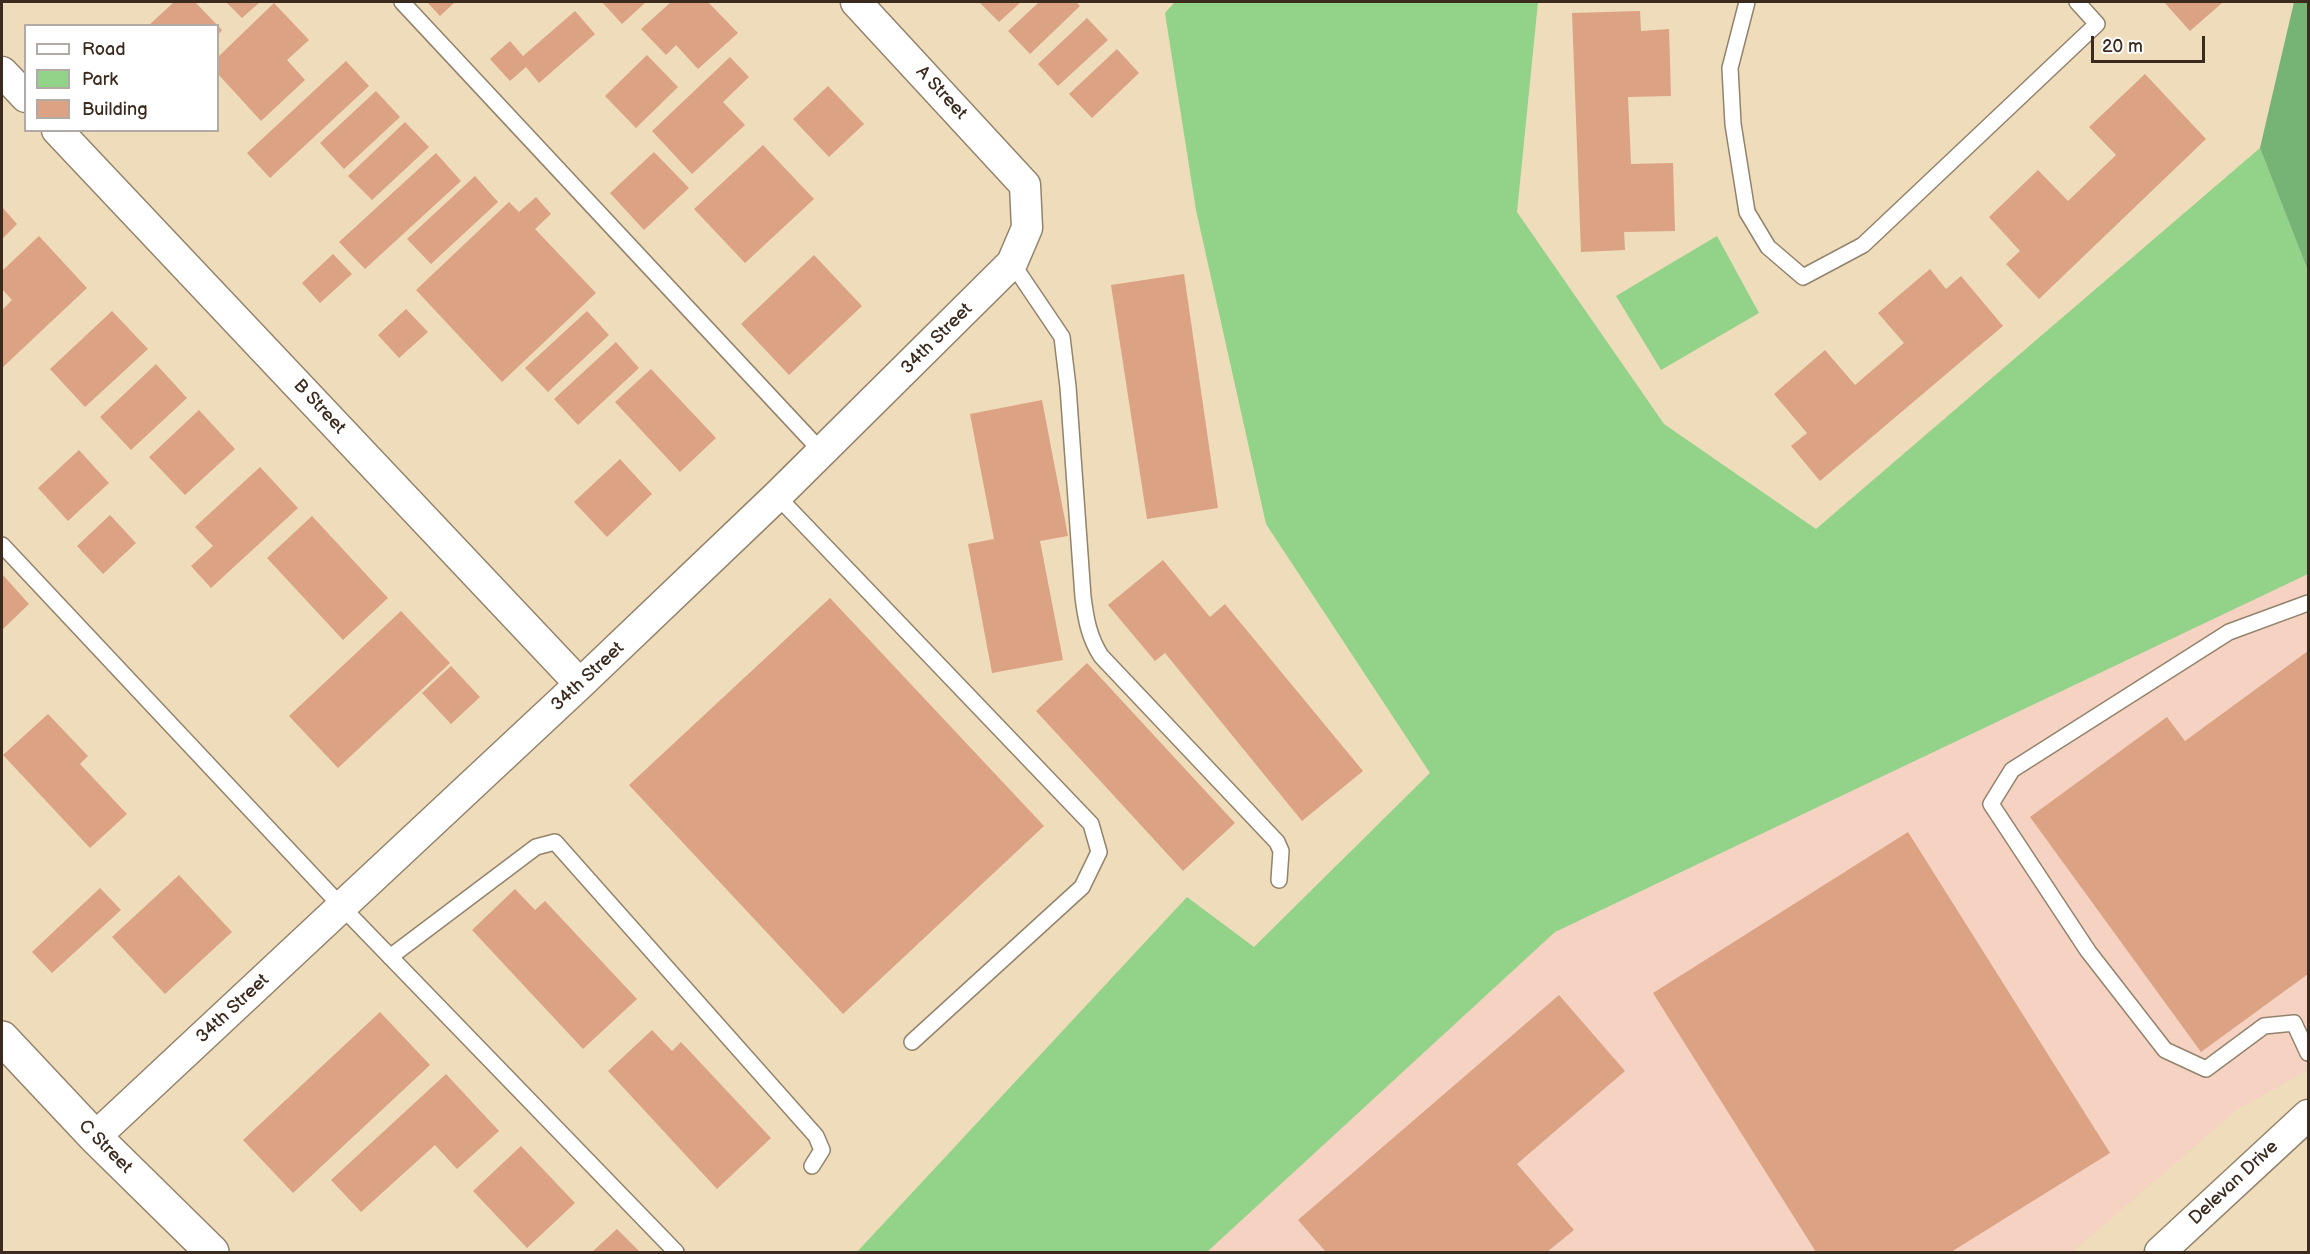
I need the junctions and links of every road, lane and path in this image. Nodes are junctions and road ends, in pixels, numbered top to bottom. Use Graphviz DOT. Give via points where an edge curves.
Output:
graph roads {
  1 [pos="402,2"];
  2 [pos="856,2"];
  3 [pos="1747,2"];
  4 [pos="2077,2"];
  5 [pos="2,72"];
  6 [pos="24,95"];
  7 [pos="59,132"];
  8 [pos="1025,184"];
  9 [pos="1012,263"];
  10 [pos="822,452"];
  11 [pos="777,496"];
  12 [pos="2,545"];
  13 [pos="2308,603"];
  14 [pos="580,684"];
  15 [pos="1279,880"];
  16 [pos="342,907"];
  17 [pos="390,957"];
  18 [pos="2,1038"];
  19 [pos="912,1042"];
  20 [pos="2308,1053"];
  21 [pos="2308,1115"];
  22 [pos="95,1137"];
  23 [pos="812,1166"];
  24 [pos="212,1252"];
  25 [pos="676,1252"];
  26 [pos="2160,1252"];
  1 -- 10 [label="lane"];
  2 -- 8 [label="street, A Street"];
  3 -- 4 [label="lane" via="1730,68 1733,124 1747,212 1768,247 1803,277 1863,245 2097,24"];
  5 -- 6 [label="street"];
  7 -- 14 [label="street, B Street"];
  8 -- 9 [label="street, 34th Street" via="1027,228"];
  9 -- 10 [label="street, 34th Street"];
  9 -- 15 [label="lane" via="1062,337 1083,597 1090,636 1101,657 1277,842 1281,851"];
  10 -- 11 [label="street, 34th Street"];
  11 -- 14 [label="street, 34th Street"];
  11 -- 19 [label="lane" via="1091,824 1099,852 1082,887"];
  12 -- 16 [label="lane"];
  13 -- 20 [label="lane" via="2229,632 2012,770 1991,804 2088,951 2165,1050 2206,1068 2264,1026 2294,1023"];
  14 -- 16 [label="street, 34th Street"];
  16 -- 17 [label="lane"];
  16 -- 22 [label="street, 34th Street"];
  17 -- 23 [label="lane" via="536,847 555,842 816,1136 822,1150"];
  17 -- 25 [label="lane"];
  18 -- 22 [label="street, C Street"];
  21 -- 26 [label="street, Delevan Drive"];
  22 -- 24 [label="street, C Street"];
}
